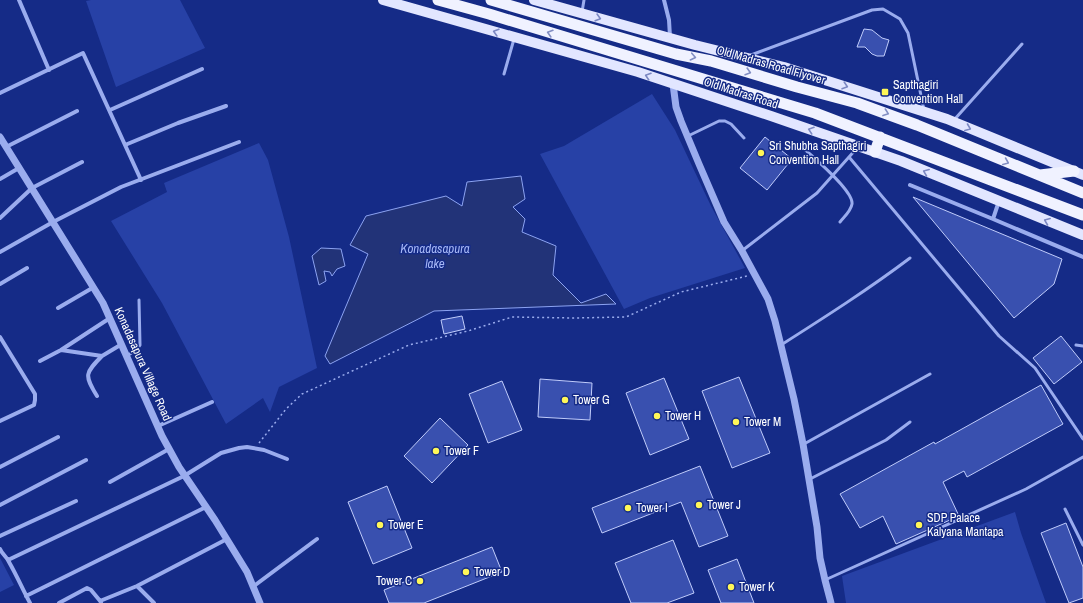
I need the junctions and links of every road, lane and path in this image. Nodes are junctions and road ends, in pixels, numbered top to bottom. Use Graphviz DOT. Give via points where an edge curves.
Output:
graph roads {
  1 [pos="19,0"];
  2 [pos="383,0"];
  3 [pos="438,0"];
  4 [pos="491,0"];
  5 [pos="534,0"];
  6 [pos="584,0"];
  7 [pos="664,0"];
  8 [pos="581,13"];
  9 [pos="514,38"];
  10 [pos="670,38"];
  11 [pos="1022,44"];
  12 [pos="745,57"];
  13 [pos="202,69"];
  14 [pos="49,70"];
  15 [pos="504,74"];
  16 [pos="674,84"];
  17 [pos="0,93"];
  18 [pos="226,106"];
  19 [pos="110,110"];
  20 [pos="77,111"];
  21 [pos="924,112"];
  22 [pos="952,121"];
  23 [pos="687,136"];
  24 [pos="0,137"];
  25 [pos="880,137"];
  26 [pos="744,138"];
  27 [pos="239,142"];
  28 [pos="125,145"];
  29 [pos="858,146"];
  30 [pos="6,147"];
  31 [pos="802,147"];
  32 [pos="875,152"];
  33 [pos="849,157"];
  34 [pos="82,162"];
  35 [pos="20,168"];
  36 [pos="1078,173"];
  37 [pos="833,175"];
  38 [pos="1037,175"];
  39 [pos="0,179"];
  40 [pos="141,180"];
  41 [pos="910,185"];
  42 [pos="32,188"];
  43 [pos="1083,193"];
  44 [pos="999,201"];
  45 [pos="1083,216"];
  46 [pos="0,218"];
  47 [pos="993,219"];
  48 [pos="53,222"];
  49 [pos="840,222"];
  50 [pos="1083,235"];
  51 [pos="742,251"];
  52 [pos="0,252"];
  53 [pos="1083,257"];
  54 [pos="910,258"];
  55 [pos="27,268"];
  56 [pos="755,274"];
  57 [pos="0,284"];
  58 [pos="94,287"];
  59 [pos="139,300"];
  60 [pos="58,308"];
  61 [pos="110,318"];
  62 [pos="0,337"];
  63 [pos="122,344"];
  64 [pos="781,345"];
  65 [pos="1076,345"];
  66 [pos="1083,346"];
  67 [pos="61,350"];
  68 [pos="102,356"];
  69 [pos="127,356"];
  70 [pos="40,361"];
  71 [pos="930,374"];
  72 [pos="97,396"];
  73 [pos="212,402"];
  74 [pos="0,422"];
  75 [pos="910,422"];
  76 [pos="158,426"];
  77 [pos="58,437"];
  78 [pos="1083,439"];
  79 [pos="803,444"];
  80 [pos="256,448"];
  81 [pos="169,449"];
  82 [pos="1083,457"];
  83 [pos="287,459"];
  84 [pos="86,460"];
  85 [pos="0,467"];
  86 [pos="184,476"];
  87 [pos="810,479"];
  88 [pos="110,482"];
  89 [pos="76,501"];
  90 [pos="0,505"];
  91 [pos="206,507"];
  92 [pos="1065,509"];
  93 [pos="0,536"];
  94 [pos="227,539"];
  95 [pos="317,539"];
  96 [pos="1083,545"];
  97 [pos="0,549"];
  98 [pos="8,560"];
  99 [pos="825,580"];
  100 [pos="137,586"];
  101 [pos="254,586"];
  102 [pos="26,596"];
  103 [pos="101,602"];
  104 [pos="30,603"];
  105 [pos="59,603"];
  106 [pos="154,603"];
  107 [pos="260,603"];
  108 [pos="831,603"];
  1 -- 14 [label="street"];
  9 -- 2 [label="main road, Old Madras Road, one-way"];
  25 -- 3 [label="highway, one-way" via="816,113"];
  4 -- 38 [label="highway, Old Madras Road Flyover, one-way" via="857,103"];
  5 -- 8 [label="main road"];
  6 -- 8 [label="lane"];
  7 -- 10 [label="street"];
  8 -- 10 [label="main road, one-way"];
  9 -- 15 [label="lane"];
  16 -- 9 [label="main road, Old Madras Road, one-way"];
  10 -- 12 [label="main road"];
  11 -- 22 [label="lane"];
  12 -- 21 [label="main road, one-way"];
  12 -- 21 [label="lane" via="872,10 883,9 900,19 908,33"];
  13 -- 19 [label="street"];
  14 -- 17 [label="street"];
  14 -- 19 [label="street" via="83,53"];
  16 -- 23 [label="street" via="676,107"];
  29 -- 16 [label="main road, Old Madras Road, one-way"];
  18 -- 28 [label="street"];
  19 -- 28 [label="street"];
  20 -- 30 [label="street"];
  21 -- 22 [label="main road"];
  22 -- 36 [label="main road, one-way"];
  23 -- 26 [label="lane" via="719,121 725,121"];
  23 -- 51 [label="street" via="724,222"];
  24 -- 30 [label="street, Konadasapura Village Road"];
  25 -- 32 [label="highway"];
  25 -- 45 [label="highway"];
  27 -- 40 [label="street"];
  28 -- 40 [label="street"];
  29 -- 32 [label="main road, Old Madras Road"];
  29 -- 33 [label="lane"];
  30 -- 35 [label="street, Konadasapura Village Road"];
  31 -- 37 [label="lane"];
  44 -- 32 [label="main road, Old Madras Road, one-way"];
  33 -- 37 [label="lane"];
  33 -- 78 [label="lane" via="999,336 1035,368"];
  34 -- 42 [label="street"];
  35 -- 39 [label="street"];
  35 -- 42 [label="street, Konadasapura Village Road"];
  36 -- 38 [label="highway"];
  37 -- 49 [label="lane" via="851,198 852,204"];
  37 -- 51 [label="lane" via="817,193"];
  38 -- 43 [label="highway"];
  40 -- 48 [label="street"];
  41 -- 47 [label="street"];
  42 -- 46 [label="street"];
  42 -- 48 [label="street, Konadasapura Village Road"];
  44 -- 47 [label="street"];
  50 -- 44 [label="main road, Old Madras Road, one-way"];
  47 -- 53 [label="street"];
  48 -- 52 [label="street"];
  48 -- 58 [label="street, Konadasapura Village Road"];
  51 -- 56 [label="street"];
  54 -- 64 [label="lane"];
  55 -- 57 [label="street"];
  56 -- 64 [label="street" via="768,299"];
  56 -- 80 [label="path" via="681,292 626,317 512,317 409,345 302,394 286,409"];
  58 -- 60 [label="street"];
  58 -- 61 [label="street, Konadasapura Village Road"];
  59 -- 69 [label="lane" via="140,345"];
  61 -- 63 [label="street, Konadasapura Village Road"];
  61 -- 67 [label="street"];
  62 -- 74 [label="street" via="35,394 36,400 34,405"];
  63 -- 68 [label="street"];
  63 -- 69 [label="street, Konadasapura Village Road"];
  64 -- 79 [label="street"];
  65 -- 66 [label="lane"];
  67 -- 68 [label="street"];
  67 -- 70 [label="street"];
  68 -- 72 [label="street" via="87,375"];
  69 -- 76 [label="street, Konadasapura Village Road"];
  71 -- 79 [label="lane"];
  73 -- 76 [label="street"];
  75 -- 87 [label="lane" via="886,440"];
  76 -- 81 [label="street, Konadasapura Village Road"];
  77 -- 85 [label="street"];
  79 -- 87 [label="street"];
  80 -- 83 [label="street"];
  80 -- 86 [label="street" via="247,447 221,453"];
  81 -- 86 [label="street, Konadasapura Village Road"];
  81 -- 88 [label="street"];
  82 -- 99 [label="lane" via="1026,489"];
  84 -- 90 [label="street"];
  86 -- 91 [label="street, Konadasapura Village Road"];
  86 -- 98 [label="street"];
  87 -- 99 [label="street"];
  89 -- 93 [label="street"];
  91 -- 94 [label="street, Konadasapura Village Road"];
  91 -- 102 [label="street"];
  92 -- 96 [label="lane"];
  94 -- 100 [label="street"];
  94 -- 101 [label="street, Konadasapura Village Road"];
  95 -- 101 [label="street"];
  97 -- 98 [label="street"];
  98 -- 102 [label="street"];
  99 -- 108 [label="street"];
  100 -- 103 [label="street"];
  100 -- 106 [label="street"];
  101 -- 107 [label="street, Konadasapura Village Road"];
  102 -- 104 [label="street"];
  103 -- 105 [label="street" via="87,588"];
}
